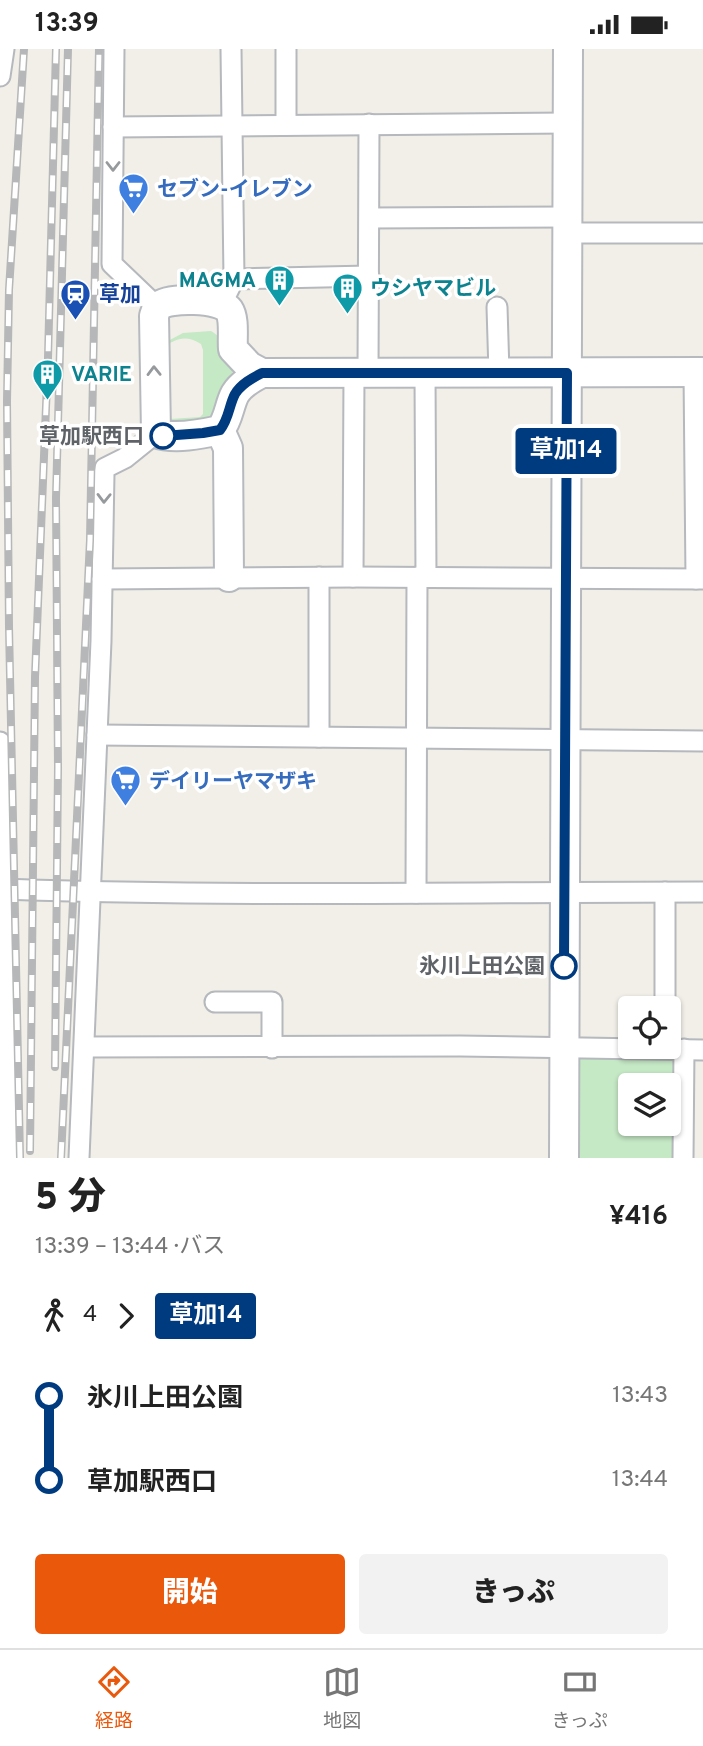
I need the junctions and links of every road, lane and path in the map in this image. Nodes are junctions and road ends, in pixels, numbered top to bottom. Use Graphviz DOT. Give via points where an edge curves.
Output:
graph roads {
  1 [pos="4,49"];
  2 [pos="114,49"];
  3 [pos="231,49"];
  4 [pos="286,49"];
  5 [pos="568,49"];
  6 [pos="0,76"];
  7 [pos="568,123"];
  8 [pos="369,124"];
  9 [pos="231,125"];
  10 [pos="286,125"];
  11 [pos="113,127"];
  12 [pos="370,218"];
  13 [pos="568,225"];
  14 [pos="703,233"];
  15 [pos="369,276"];
  16 [pos="228,291"];
  17 [pos="157,307"];
  18 [pos="497,307"];
  19 [pos="233,349"];
  20 [pos="699,372"];
  21 [pos="262,373"];
  22 [pos="361,373"];
  23 [pos="425,373"];
  24 [pos="499,373"];
  25 [pos="567,373"];
  26 [pos="234,395"];
  27 [pos="220,430"];
  28 [pos="156,433"];
  29 [pos="229,577"];
  30 [pos="319,577"];
  31 [pos="353,577"];
  32 [pos="421,577"];
  33 [pos="565,578"];
  34 [pos="102,579"];
  35 [pos="699,579"];
  36 [pos="97,735"];
  37 [pos="319,737"];
  38 [pos="415,739"];
  39 [pos="565,741"];
  40 [pos="703,741"];
  41 [pos="0,742"];
  42 [pos="2,889"];
  43 [pos="91,892"];
  44 [pos="564,892"];
  45 [pos="665,892"];
  46 [pos="703,892"];
  47 [pos="416,893"];
  48 [pos="666,996"];
  49 [pos="215,1002"];
  50 [pos="2,1038"];
  51 [pos="85,1047"];
  52 [pos="272,1048"];
  53 [pos="565,1048"];
  54 [pos="618,1048"];
  55 [pos="680,1059"];
  56 [pos="7,1158"];
  57 [pos="79,1158"];
  58 [pos="564,1158"];
  59 [pos="683,1158"];
  1 -- 6 [label="street"];
  2 -- 11 [label="street"];
  3 -- 9 [label="street"];
  4 -- 10 [label="street"];
  5 -- 7 [label="street"];
  7 -- 8 [label="street"];
  7 -- 13 [label="street"];
  8 -- 10 [label="street"];
  8 -- 12 [label="street"];
  9 -- 10 [label="street"];
  9 -- 11 [label="street"];
  9 -- 16 [label="street"];
  11 -- 17 [label="street, one-way" via="112,264"];
  12 -- 13 [label="street"];
  12 -- 15 [label="street"];
  13 -- 14 [label="street"];
  13 -- 25 [label="street"];
  15 -- 16 [label="street"];
  15 -- 22 [label="street"];
  16 -- 17 [label="street" via="206,300 167,301"];
  16 -- 19 [label="street"];
  28 -- 17 [label="street, one-way" via="153,316"];
  18 -- 24 [label="street"];
  19 -- 21 [label="street"];
  19 -- 26 [label="street"];
  20 -- 25 [label="street"];
  20 -- 35 [label="street"];
  21 -- 22 [label="street"];
  21 -- 26 [label="street"];
  22 -- 23 [label="street"];
  22 -- 31 [label="street"];
  23 -- 24 [label="street"];
  23 -- 32 [label="street"];
  24 -- 25 [label="street"];
  25 -- 33 [label="street"];
  26 -- 27 [label="street"];
  27 -- 28 [label="street"];
  27 -- 29 [label="street" via="228,448"];
  28 -- 34 [label="street, one-way" via="105,468"];
  29 -- 30 [label="street"];
  29 -- 34 [label="street"];
  30 -- 31 [label="street"];
  30 -- 37 [label="street"];
  31 -- 32 [label="street"];
  32 -- 33 [label="street"];
  32 -- 38 [label="street"];
  33 -- 35 [label="street"];
  33 -- 39 [label="street"];
  34 -- 36 [label="street"];
  36 -- 37 [label="street"];
  36 -- 43 [label="street"];
  37 -- 38 [label="street"];
  38 -- 39 [label="street"];
  38 -- 47 [label="street"];
  39 -- 40 [label="street"];
  39 -- 44 [label="street"];
  41 -- 42 [label="street"];
  42 -- 43 [label="street"];
  42 -- 50 [label="street"];
  43 -- 47 [label="street"];
  43 -- 51 [label="street"];
  44 -- 45 [label="street"];
  44 -- 47 [label="street"];
  44 -- 53 [label="street"];
  45 -- 46 [label="street"];
  45 -- 48 [label="street"];
  49 -- 52 [label="street" via="272,1002"];
  50 -- 56 [label="street"];
  51 -- 52 [label="street"];
  51 -- 57 [label="street"];
  52 -- 53 [label="street"];
  53 -- 54 [label="street"];
  53 -- 58 [label="street"];
  55 -- 59 [label="street"];
}
